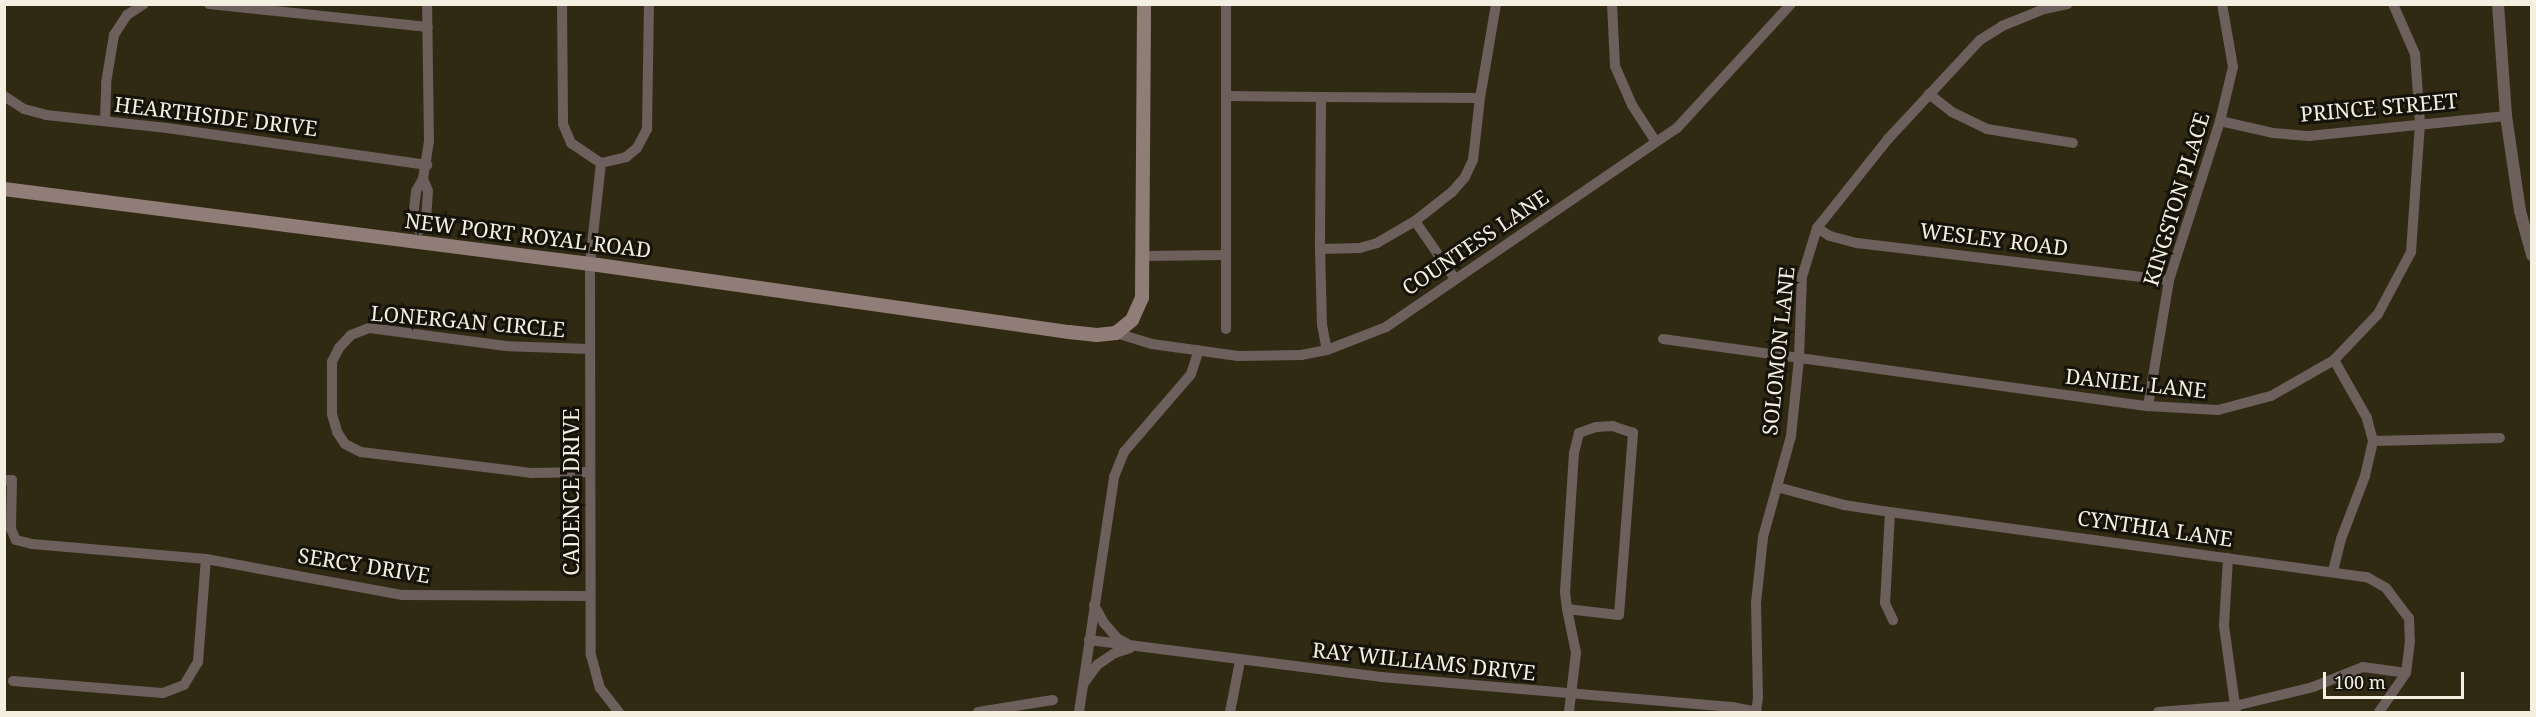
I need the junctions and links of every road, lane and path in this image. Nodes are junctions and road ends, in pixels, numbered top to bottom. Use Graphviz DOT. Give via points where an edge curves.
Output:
graph roads {
  1 [pos="144,4"];
  2 [pos="209,4"];
  3 [pos="427,4"];
  4 [pos="562,4"];
  5 [pos="649,4"];
  6 [pos="1144,4"];
  7 [pos="1226,4"];
  8 [pos="1488,4"];
  9 [pos="1612,4"];
  10 [pos="1791,4"];
  11 [pos="2067,4"];
  12 [pos="2222,4"];
  13 [pos="2393,4"];
  14 [pos="2498,4"];
  15 [pos="1495,10"];
  16 [pos="428,27"];
  17 [pos="1929,94"];
  18 [pos="4,96"];
  19 [pos="1226,96"];
  20 [pos="1321,97"];
  21 [pos="1480,98"];
  22 [pos="2506,116"];
  23 [pos="105,121"];
  24 [pos="2220,121"];
  25 [pos="2420,123"];
  26 [pos="1656,142"];
  27 [pos="2073,143"];
  28 [pos="601,164"];
  29 [pos="427,165"];
  30 [pos="4,189"];
  31 [pos="1415,221"];
  32 [pos="1817,228"];
  33 [pos="419,236"];
  34 [pos="1320,249"];
  35 [pos="1226,255"];
  36 [pos="2532,255"];
  37 [pos="1143,256"];
  38 [pos="590,263"];
  39 [pos="1455,279"];
  40 [pos="2169,280"];
  41 [pos="1226,328"];
  42 [pos="1116,333"];
  43 [pos="1663,339"];
  44 [pos="590,349"];
  45 [pos="1199,350"];
  46 [pos="1327,350"];
  47 [pos="1799,358"];
  48 [pos="2334,360"];
  49 [pos="2148,406"];
  50 [pos="2500,438"];
  51 [pos="2373,441"];
  52 [pos="590,472"];
  53 [pos="8,480"];
  54 [pos="1777,487"];
  55 [pos="1890,512"];
  56 [pos="206,558"];
  57 [pos="2228,558"];
  58 [pos="2333,571"];
  59 [pos="590,596"];
  60 [pos="1094,606"];
  61 [pos="1567,609"];
  62 [pos="1893,620"];
  63 [pos="1089,640"];
  64 [pos="1133,647"];
  65 [pos="1240,661"];
  66 [pos="2406,674"];
  67 [pos="13,681"];
  68 [pos="1083,685"];
  69 [pos="1570,694"];
  70 [pos="1053,700"];
  71 [pos="2236,709"];
  72 [pos="619,712"];
  73 [pos="978,712"];
  74 [pos="1079,712"];
  75 [pos="1230,712"];
  76 [pos="1569,712"];
  77 [pos="1756,712"];
  78 [pos="2158,712"];
  79 [pos="2379,712"];
  1 -- 23 [label="street" via="127,15 114,35"];
  2 -- 16 [label="street"];
  3 -- 16 [label="street"];
  4 -- 28 [label="street" via="562,124 571,143"];
  5 -- 28 [label="street" via="647,129 637,148 626,157"];
  6 -- 37 [label="main road"];
  7 -- 19 [label="street"];
  8 -- 15 [label="street"];
  9 -- 26 [label="street" via="1616,66 1632,105"];
  10 -- 26 [label="street, COUNTESS LANE" via="1677,128"];
  11 -- 17 [label="street, SOLOMON LANE" via="2001,26 1980,40"];
  12 -- 24 [label="street, KINGSTON PLACE" via="2233,67"];
  13 -- 25 [label="street" via="2415,54"];
  14 -- 22 [label="street"];
  15 -- 21 [label="street"];
  16 -- 29 [label="street"];
  17 -- 27 [label="street" via="1952,112 1987,129"];
  17 -- 32 [label="street, SOLOMON LANE" via="1852,181"];
  18 -- 23 [label="street, HEARTHSIDE DRIVE" via="24,109 46,115"];
  19 -- 20 [label="street"];
  19 -- 35 [label="street"];
  20 -- 21 [label="street"];
  20 -- 34 [label="street"];
  21 -- 31 [label="street" via="1473,160 1465,177"];
  22 -- 25 [label="street, PRINCE STREET"];
  22 -- 36 [label="street" via="2520,211"];
  23 -- 29 [label="street, HEARTHSIDE DRIVE"];
  24 -- 25 [label="street, PRINCE STREET" via="2273,133 2309,136"];
  24 -- 40 [label="street, KINGSTON PLACE"];
  25 -- 48 [label="street, DANIEL LANE" via="2411,252 2378,314"];
  26 -- 39 [label="street, COUNTESS LANE"];
  28 -- 38 [label="street, CADENCE DRIVE"];
  29 -- 33 [label="street" via="416,191 413,217"];
  30 -- 33 [label="main road, NEW PORT ROYAL ROAD"];
  31 -- 34 [label="street" via="1369,245"];
  31 -- 39 [label="street"];
  32 -- 40 [label="street, WESLEY ROAD" via="1857,243"];
  32 -- 47 [label="street, SOLOMON LANE" via="1802,277"];
  33 -- 38 [label="main road, NEW PORT ROYAL ROAD"];
  34 -- 46 [label="street" via="1322,325"];
  35 -- 37 [label="street"];
  35 -- 41 [label="street"];
  37 -- 42 [label="main road" via="1140,305 1132,320"];
  38 -- 42 [label="main road, NEW PORT ROYAL ROAD" via="1046,329 1097,335"];
  38 -- 44 [label="street, CADENCE DRIVE"];
  39 -- 46 [label="street, COUNTESS LANE" via="1386,327"];
  40 -- 49 [label="street, KINGSTON PLACE"];
  42 -- 45 [label="street, COUNTESS LANE" via="1152,344"];
  43 -- 47 [label="street, DANIEL LANE"];
  44 -- 52 [label="street, CADENCE DRIVE"];
  44 -- 52 [label="street, LONERGAN CIRCLE" via="506,346 369,328 351,335 332,362 332,414 345,444 361,452 531,473"];
  45 -- 46 [label="street, COUNTESS LANE" via="1239,356 1301,355"];
  45 -- 60 [label="street" via="1191,374 1120,461 1114,477"];
  47 -- 49 [label="street, DANIEL LANE"];
  47 -- 54 [label="street, SOLOMON LANE" via="1791,436"];
  48 -- 49 [label="street, DANIEL LANE" via="2271,396 2218,410"];
  48 -- 51 [label="street" via="2367,418"];
  50 -- 51 [label="street"];
  51 -- 58 [label="street"];
  52 -- 59 [label="street, CADENCE DRIVE"];
  53 -- 56 [label="street, SERCY DRIVE" via="11,529 16,540"];
  54 -- 55 [label="street, CYNTHIA LANE"];
  54 -- 77 [label="street, SOLOMON LANE" via="1763,537 1756,603"];
  55 -- 57 [label="street, CYNTHIA LANE"];
  55 -- 62 [label="street" via="1885,603"];
  56 -- 59 [label="street, SERCY DRIVE" via="403,595"];
  56 -- 67 [label="street" via="198,662 184,685 163,693"];
  57 -- 58 [label="street, CYNTHIA LANE"];
  57 -- 71 [label="street" via="2224,626"];
  58 -- 66 [label="street, CYNTHIA LANE" via="2367,577 2386,588 2400,603 2409,618"];
  59 -- 72 [label="street, CADENCE DRIVE" via="591,655 600,688"];
  60 -- 63 [label="street"];
  60 -- 64 [label="street" via="1117,638"];
  61 -- 61 [label="street" via="1574,453 1579,433 1613,426 1633,433 1619,615"];
  61 -- 69 [label="street" via="1576,653"];
  63 -- 64 [label="street, RAY WILLIAMS DRIVE"];
  63 -- 68 [label="street"];
  64 -- 65 [label="street, RAY WILLIAMS DRIVE"];
  64 -- 68 [label="street" via="1097,665"];
  65 -- 69 [label="street, RAY WILLIAMS DRIVE"];
  65 -- 75 [label="street"];
  66 -- 71 [label="street" via="2363,667 2313,687"];
  66 -- 79 [label="street, CYNTHIA LANE"];
  68 -- 74 [label="street"];
  69 -- 76 [label="street"];
  69 -- 77 [label="street, RAY WILLIAMS DRIVE"];
  70 -- 73 [label="street"];
  71 -- 78 [label="street"];
}
